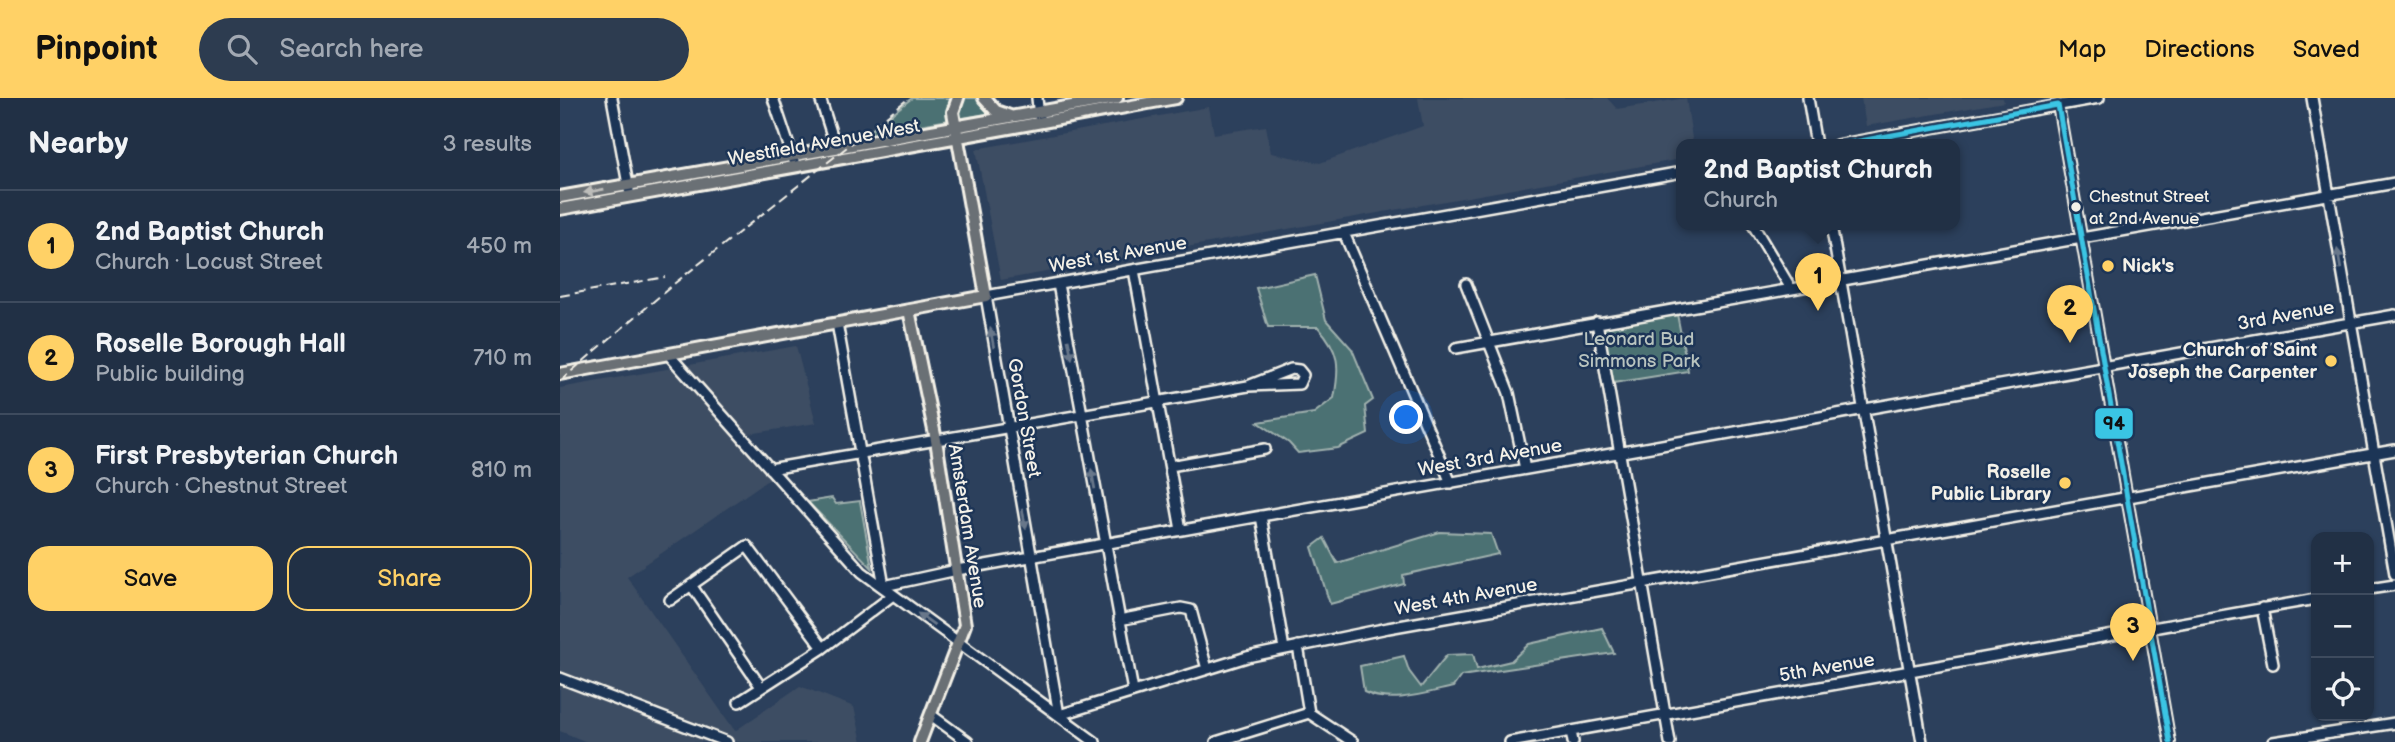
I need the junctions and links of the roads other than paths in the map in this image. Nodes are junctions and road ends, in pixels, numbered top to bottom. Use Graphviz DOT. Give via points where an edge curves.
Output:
graph roads {
  1 [pos="612,98"];
  2 [pos="773,98"];
  3 [pos="820,98"];
  4 [pos="958,98"];
  5 [pos="984,98"];
  6 [pos="1037,98"];
  7 [pos="1117,98"];
  8 [pos="1808,98"];
  9 [pos="2099,98"];
  10 [pos="2312,98"];
  11 [pos="1170,99"];
  12 [pos="2058,105"];
  13 [pos="1041,111"];
  14 [pos="1015,116"];
  15 [pos="1034,123"];
  16 [pos="958,132"];
  17 [pos="1815,139"];
  18 [pos="1870,139"];
  19 [pos="836,148"];
  20 [pos="794,161"];
  21 [pos="1676,173"];
  22 [pos="2395,183"];
  23 [pos="629,190"];
  24 [pos="2328,195"];
  25 [pos="560,197"];
  26 [pos="560,209"];
  27 [pos="1756,230"];
  28 [pos="1831,230"];
  29 [pos="1344,233"];
  30 [pos="2082,239"];
  31 [pos="1134,270"];
  32 [pos="1840,279"];
  33 [pos="1058,284"];
  34 [pos="1466,284"];
  35 [pos="1790,287"];
  36 [pos="986,296"];
  37 [pos="909,310"];
  38 [pos="2395,314"];
  39 [pos="1597,322"];
  40 [pos="837,323"];
  41 [pos="2351,323"];
  42 [pos="1489,342"];
  43 [pos="1456,348"];
  44 [pos="668,355"];
  45 [pos="2104,366"];
  46 [pos="560,374"];
  47 [pos="1248,386"];
  48 [pos="1158,401"];
  49 [pos="1863,409"];
  50 [pos="1082,415"];
  51 [pos="1008,428"];
  52 [pos="936,440"];
  53 [pos="1265,449"];
  54 [pos="2395,450"];
  55 [pos="860,453"];
  56 [pos="1620,453"];
  57 [pos="2374,454"];
  58 [pos="1170,466"];
  59 [pos="770,469"];
  60 [pos="1525,469"];
  61 [pos="1451,482"];
  62 [pos="2127,498"];
  63 [pos="1261,516"];
  64 [pos="1181,530"];
  65 [pos="1886,541"];
  66 [pos="1104,544"];
  67 [pos="1031,557"];
  68 [pos="957,570"];
  69 [pos="2395,574"];
  70 [pos="691,585"];
  71 [pos="1643,585"];
  72 [pos="2395,585"];
  73 [pos="884,586"];
  74 [pos="2374,588"];
  75 [pos="893,596"];
  76 [pos="2311,599"];
  77 [pos="670,600"];
  78 [pos="2262,608"];
  79 [pos="1119,620"];
  80 [pos="2150,627"];
  81 [pos="959,642"];
  82 [pos="1298,646"];
  83 [pos="823,648"];
  84 [pos="1284,649"];
  85 [pos="2273,664"];
  86 [pos="1207,669"];
  87 [pos="1909,671"];
  88 [pos="560,678"];
  89 [pos="761,687"];
  90 [pos="1133,691"];
  91 [pos="738,702"];
  92 [pos="1309,713"];
  93 [pos="1664,714"];
  94 [pos="931,715"];
  95 [pos="1059,715"];
  96 [pos="2395,723"];
  97 [pos="1571,731"];
  98 [pos="727,742"];
  99 [pos="920,742"];
  100 [pos="968,742"];
  101 [pos="1095,742"];
  102 [pos="1219,742"];
  103 [pos="1353,742"];
  104 [pos="1510,742"];
  105 [pos="1573,742"];
  106 [pos="1670,742"];
  107 [pos="1922,742"];
  108 [pos="2170,742"];
  109 [pos="2273,742"];
  1 -- 23 [label="street"];
  2 -- 20 [label="street"];
  3 -- 19 [label="street"];
  4 -- 16 [label="main road, Gordon Street" via="953,109"];
  5 -- 14 [label="main road" via="996,111"];
  6 -- 13 [label="street"];
  7 -- 13 [label="main road, Westfield Avenue West"];
  8 -- 17 [label="street"];
  9 -- 12 [label="street"];
  10 -- 24 [label="street"];
  11 -- 15 [label="main road, Westfield Avenue West"];
  12 -- 18 [label="street"];
  12 -- 30 [label="street"];
  13 -- 14 [label="main road, Westfield Avenue West"];
  13 -- 15 [label="street"];
  14 -- 16 [label="main road, Westfield Avenue West"];
  15 -- 16 [label="main road, Westfield Avenue West"];
  16 -- 19 [label="main road, Westfield Avenue West"];
  16 -- 20 [label="main road, Westfield Avenue West"];
  16 -- 36 [label="main road, Gordon Street"];
  19 -- 20 [label="main road, Westfield Avenue West"];
  20 -- 23 [label="main road, Westfield Avenue West"];
  21 -- 29 [label="street, West 1st Avenue"];
  22 -- 24 [label="street"];
  23 -- 25 [label="main road, Westfield Avenue West, one-way"];
  23 -- 26 [label="main road, Westfield Avenue West"];
  24 -- 30 [label="street"];
  41 -- 24 [label="street, one-way"];
  27 -- 35 [label="street"];
  28 -- 32 [label="street"];
  29 -- 31 [label="street, West 1st Avenue"];
  29 -- 61 [label="street"];
  30 -- 32 [label="street"];
  30 -- 45 [label="street"];
  31 -- 33 [label="street, West 1st Avenue"];
  31 -- 48 [label="street"];
  32 -- 35 [label="street"];
  32 -- 49 [label="street"];
  33 -- 36 [label="street, West 1st Avenue"];
  33 -- 50 [label="street, one-way"];
  34 -- 42 [label="street"];
  35 -- 39 [label="street"];
  36 -- 37 [label="main road, West 1st Avenue"];
  51 -- 36 [label="street, Gordon Street, one-way"];
  37 -- 40 [label="main road, West 1st Avenue"];
  37 -- 52 [label="main road, Amsterdam Avenue"];
  38 -- 41 [label="street, 3rd Avenue"];
  39 -- 42 [label="street"];
  39 -- 56 [label="street"];
  40 -- 44 [label="main road, West 1st Avenue"];
  40 -- 55 [label="street"];
  41 -- 45 [label="street, 3rd Avenue"];
  41 -- 57 [label="street"];
  42 -- 43 [label="street"];
  42 -- 60 [label="street" via="1509,393"];
  44 -- 46 [label="main road, West 1st Avenue"];
  44 -- 59 [label="street"];
  45 -- 49 [label="street, West 3rd Avenue"];
  45 -- 62 [label="street"];
  47 -- 47 [label="street" via="1299,384 1303,375 1291,369"];
  47 -- 48 [label="street"];
  48 -- 50 [label="street"];
  48 -- 58 [label="street"];
  49 -- 56 [label="street, West 3rd Avenue"];
  49 -- 65 [label="street"];
  50 -- 51 [label="street"];
  66 -- 50 [label="street, one-way"];
  51 -- 52 [label="street"];
  51 -- 67 [label="street, Gordon Street, one-way"];
  52 -- 55 [label="street"];
  52 -- 68 [label="main road, Amsterdam Avenue"];
  53 -- 58 [label="street"];
  54 -- 57 [label="street, West 4th Avenue"];
  55 -- 59 [label="street"];
  55 -- 73 [label="street"];
  56 -- 60 [label="street, West 3rd Avenue"];
  56 -- 71 [label="street"];
  57 -- 62 [label="street, West 4th Avenue"];
  57 -- 69 [label="street"];
  58 -- 64 [label="street"];
  59 -- 73 [label="street" via="862,572"];
  60 -- 61 [label="street, West 3rd Avenue"];
  61 -- 63 [label="street, West 3rd Avenue"];
  62 -- 65 [label="street, West 4th Avenue"];
  62 -- 80 [label="street"];
  63 -- 64 [label="street, West 3rd Avenue"];
  63 -- 84 [label="street"];
  64 -- 66 [label="street, West 3rd Avenue"];
  65 -- 71 [label="street, West 4th Avenue"];
  65 -- 87 [label="street"];
  66 -- 67 [label="street, West 3rd Avenue"];
  66 -- 79 [label="street"];
  67 -- 68 [label="street, West 3rd Avenue"];
  67 -- 95 [label="street, Gordon Street"];
  68 -- 73 [label="street, West 3rd Avenue"];
  68 -- 81 [label="main road, Amsterdam Avenue" via="965,625"];
  70 -- 77 [label="street"];
  70 -- 83 [label="street" via="747,546"];
  70 -- 89 [label="street"];
  71 -- 82 [label="street, West 4th Avenue"];
  71 -- 93 [label="street"];
  72 -- 74 [label="street"];
  73 -- 75 [label="street"];
  81 -- 75 [label="street, one-way"];
  75 -- 83 [label="street"];
  76 -- 78 [label="street, 5th Avenue"];
  78 -- 80 [label="street, 5th Avenue"];
  78 -- 85 [label="street"];
  79 -- 86 [label="street" via="1191,610"];
  79 -- 90 [label="street"];
  80 -- 87 [label="street, 5th Avenue"];
  80 -- 108 [label="street"];
  81 -- 94 [label="main road, Amsterdam Avenue"];
  81 -- 95 [label="street"];
  82 -- 84 [label="street, West 4th Avenue"];
  82 -- 92 [label="street"];
  83 -- 89 [label="street"];
  84 -- 86 [label="street, West 4th Avenue"];
  86 -- 90 [label="street, West 4th Avenue"];
  87 -- 93 [label="street, 5th Avenue"];
  87 -- 107 [label="street"];
  88 -- 98 [label="street"];
  89 -- 91 [label="street"];
  90 -- 95 [label="street, West 4th Avenue"];
  92 -- 102 [label="street"];
  92 -- 103 [label="street"];
  93 -- 97 [label="street, 5th Avenue"];
  93 -- 106 [label="street"];
  94 -- 99 [label="main road, Amsterdam Avenue"];
  94 -- 100 [label="street"];
  95 -- 101 [label="street"];
  96 -- 109 [label="street"];
  97 -- 104 [label="street, 5th Avenue"];
  97 -- 105 [label="street"];
}
